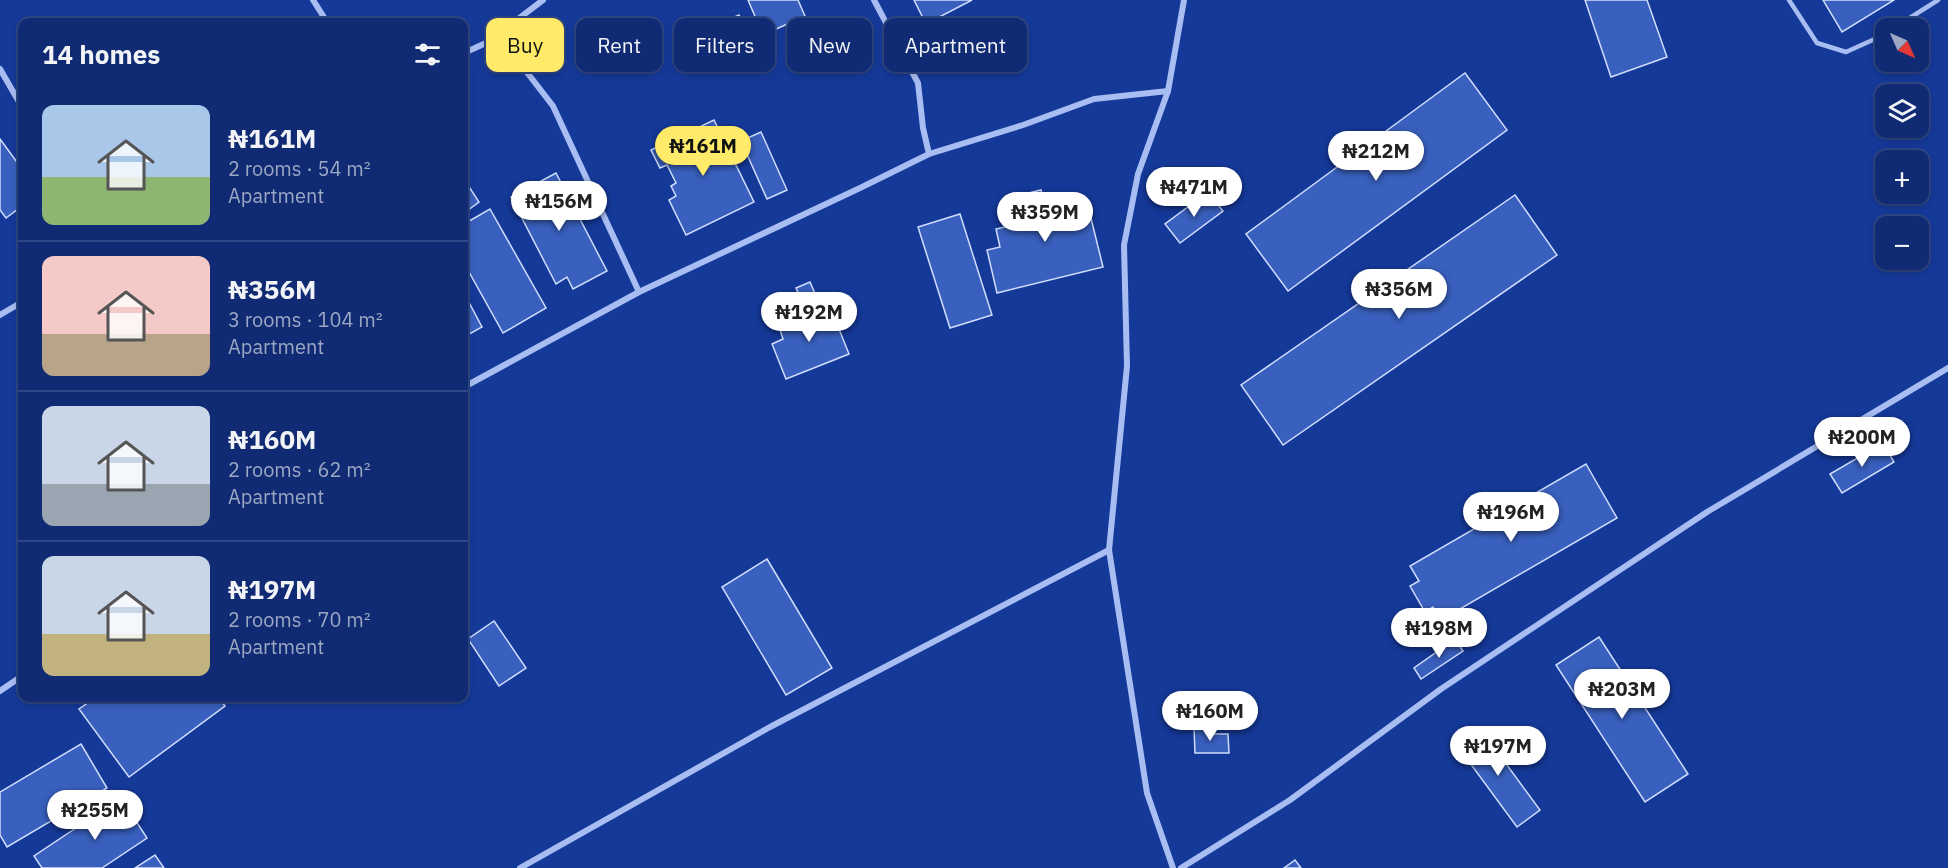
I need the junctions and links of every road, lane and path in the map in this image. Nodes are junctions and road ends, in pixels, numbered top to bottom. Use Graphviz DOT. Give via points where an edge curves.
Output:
graph roads {
  1 [pos="313,0"];
  2 [pos="543,0"];
  3 [pos="874,0"];
  4 [pos="1184,0"];
  5 [pos="1789,0"];
  6 [pos="1938,0"];
  7 [pos="324,18"];
  8 [pos="519,18"];
  9 [pos="1910,18"];
  10 [pos="1875,39"];
  11 [pos="486,43"];
  12 [pos="468,51"];
  13 [pos="0,69"];
  14 [pos="527,72"];
  15 [pos="1168,91"];
  16 [pos="18,100"];
  17 [pos="929,154"];
  18 [pos="639,292"];
  19 [pos="18,304"];
  20 [pos="0,315"];
  21 [pos="1948,368"];
  22 [pos="468,385"];
  23 [pos="1109,550"];
  24 [pos="18,679"];
  25 [pos="0,691"];
  26 [pos="520,868"];
  27 [pos="1173,868"];
  28 [pos="1181,868"];
  1 -- 7 [label="street"];
  2 -- 8 [label="street"];
  3 -- 17 [label="street" via="918,83"];
  4 -- 15 [label="street"];
  5 -- 10 [label="lane" via="1817,43 1846,52"];
  6 -- 9 [label="lane"];
  11 -- 12 [label="street"];
  13 -- 16 [label="street"];
  14 -- 18 [label="street" via="554,106"];
  15 -- 17 [label="street" via="1094,99"];
  15 -- 23 [label="street" via="1138,174 1124,245 1127,366"];
  17 -- 18 [label="street"];
  18 -- 22 [label="street"];
  19 -- 20 [label="street"];
  21 -- 28 [label="street" via="1707,512 1441,689 1290,800"];
  23 -- 26 [label="street" via="770,727"];
  23 -- 27 [label="street" via="1147,793"];
  24 -- 25 [label="street"];
}
